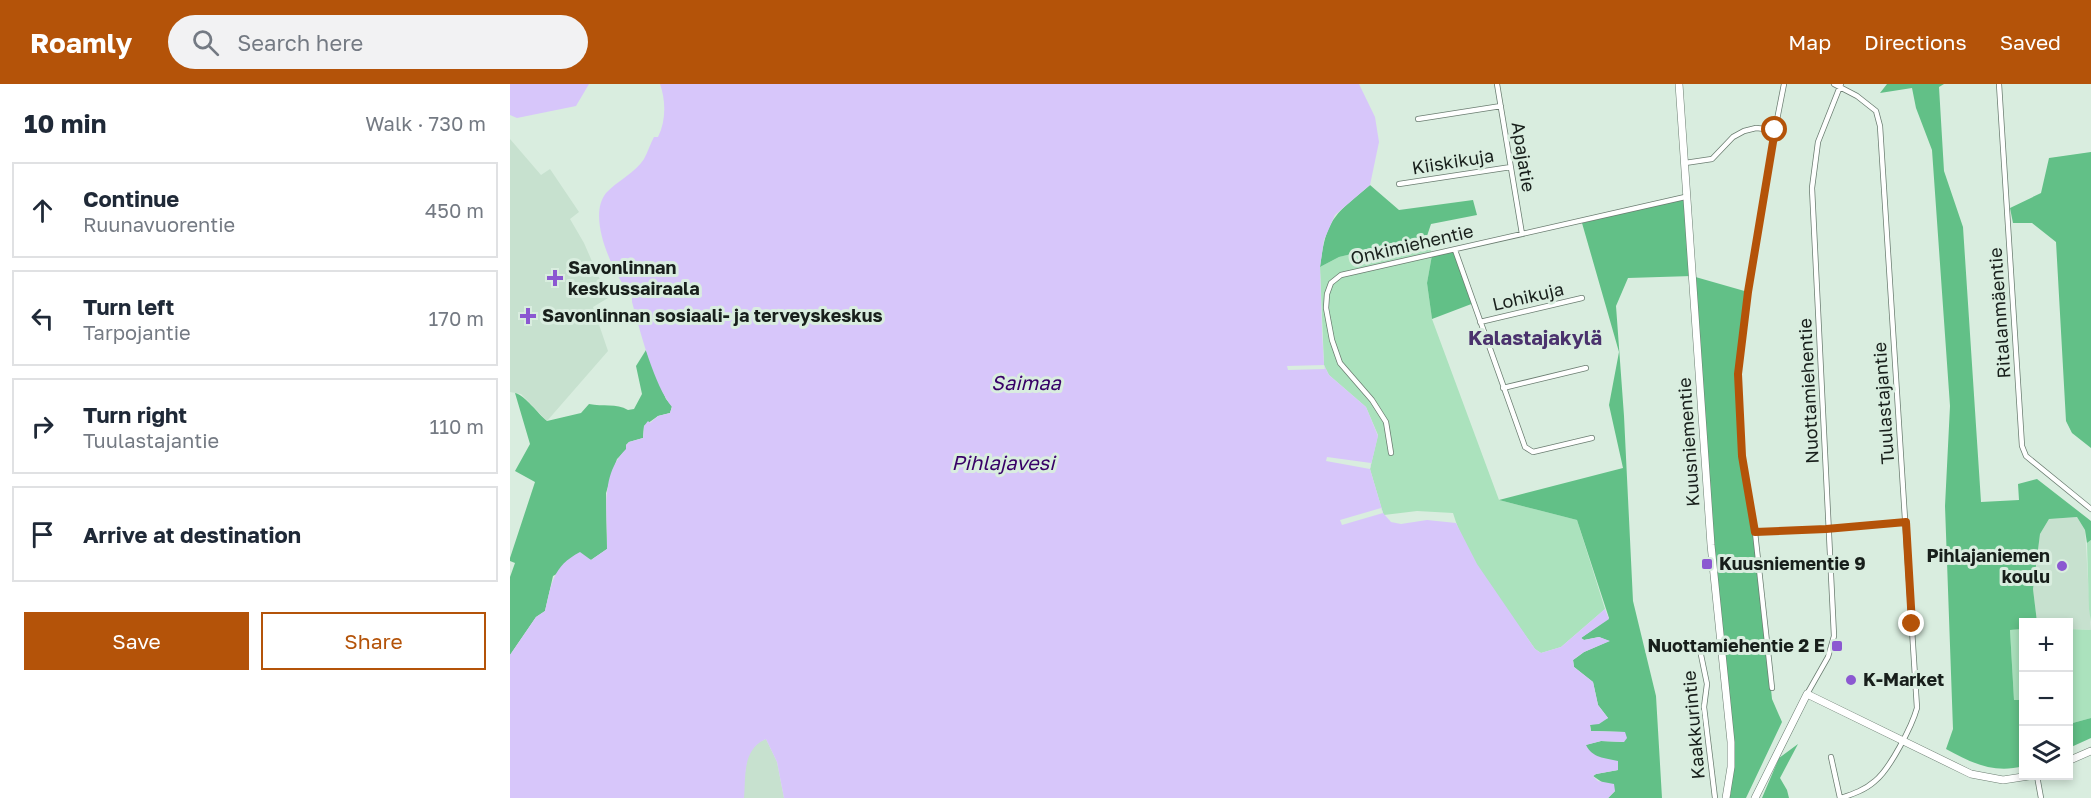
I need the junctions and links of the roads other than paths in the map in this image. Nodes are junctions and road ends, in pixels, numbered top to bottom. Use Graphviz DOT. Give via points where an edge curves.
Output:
graph roads {
  1 [pos="1497,84"];
  2 [pos="1679,84"];
  3 [pos="1784,84"];
  4 [pos="1834,84"];
  5 [pos="1999,84"];
  6 [pos="1840,86"];
  7 [pos="1501,106"];
  8 [pos="1418,119"];
  9 [pos="1775,130"];
  10 [pos="1685,163"];
  11 [pos="1510,167"];
  12 [pos="1399,184"];
  13 [pos="1686,197"];
  14 [pos="1522,234"];
  15 [pos="1455,250"];
  16 [pos="1582,298"];
  17 [pos="1480,322"];
  18 [pos="1586,368"];
  19 [pos="1503,388"];
  20 [pos="1592,438"];
  21 [pos="1391,453"];
  22 [pos="2091,509"];
  23 [pos="1906,522"];
  24 [pos="1830,529"];
  25 [pos="1755,532"];
  26 [pos="1700,650"];
  27 [pos="1772,688"];
  28 [pos="1807,694"];
  29 [pos="1902,740"];
  30 [pos="2091,751"];
  31 [pos="1831,757"];
  32 [pos="2073,759"];
  33 [pos="2019,778"];
  34 [pos="2038,780"];
  35 [pos="1714,798"];
  36 [pos="1726,798"];
  37 [pos="1755,798"];
  38 [pos="1841,798"];
  39 [pos="2041,798"];
  1 -- 7 [label="street, Apajatie"];
  2 -- 10 [label="street, Kuusniementie"];
  3 -- 9 [label="street"];
  4 -- 6 [label="street, Tuulastajantie"];
  5 -- 22 [label="street, Ritalanmäentie" via="2022,446 2026,456"];
  6 -- 23 [label="street, Tuulastajantie" via="1876,111 1880,126"];
  6 -- 24 [label="street, Nuottamiehentie" via="1818,142 1812,188"];
  7 -- 8 [label="street"];
  7 -- 11 [label="street, Apajatie"];
  9 -- 10 [label="street" via="1744,131 1712,159"];
  9 -- 25 [label="street" via="1738,374 1742,456"];
  10 -- 13 [label="street, Kuusniementie"];
  11 -- 12 [label="street, Kiiskikuja"];
  11 -- 14 [label="street, Apajatie"];
  13 -- 14 [label="street, Onkimiehentie"];
  13 -- 36 [label="street, Kuusniementie" via="1711,545 1731,742"];
  14 -- 15 [label="street, Onkimiehentie"];
  15 -- 17 [label="street"];
  15 -- 21 [label="street, Onkimiehentie" via="1341,275 1331,283 1326,308 1340,363 1386,422"];
  16 -- 17 [label="street, Lohikuja"];
  17 -- 19 [label="street"];
  18 -- 19 [label="street"];
  19 -- 20 [label="street" via="1528,451"];
  23 -- 24 [label="street"];
  23 -- 29 [label="street, Tuulastajantie" via="1917,708"];
  24 -- 25 [label="street"];
  24 -- 28 [label="street, Nuottamiehentie" via="1834,636 1828,657"];
  25 -- 27 [label="street"];
  26 -- 35 [label="street, Kaakkurintie" via="1707,684 1704,707"];
  28 -- 29 [label="street"];
  28 -- 37 [label="street"];
  29 -- 33 [label="street" via="1977,776"];
  29 -- 38 [label="street, Tuulastajantie" via="1875,781"];
  30 -- 32 [label="street"];
  31 -- 38 [label="street"];
  34 -- 39 [label="street"];
}
